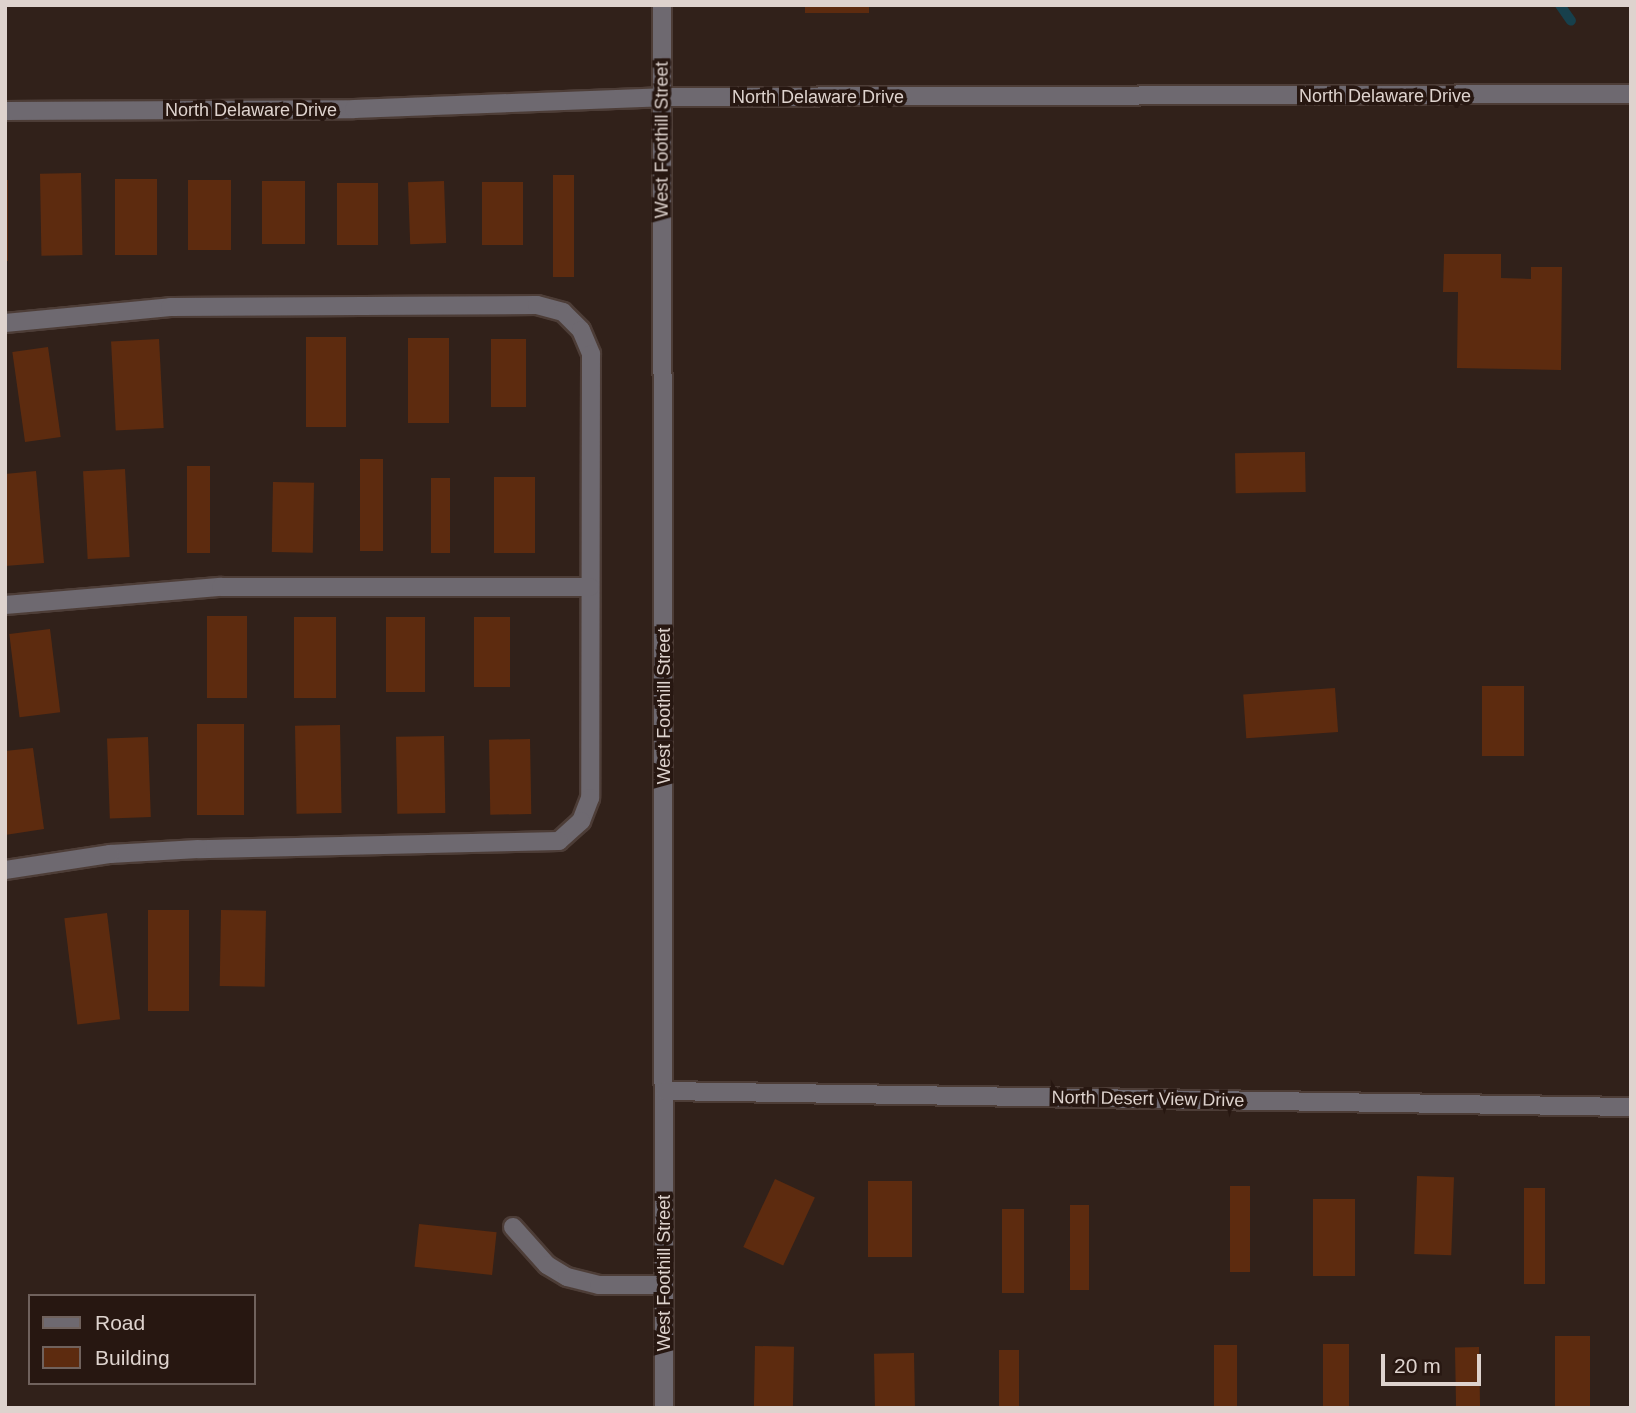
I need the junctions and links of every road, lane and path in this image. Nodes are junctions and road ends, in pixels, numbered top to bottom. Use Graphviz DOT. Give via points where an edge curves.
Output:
graph roads {
  1 [pos="662,5"];
  2 [pos="1631,94"];
  3 [pos="662,97"];
  4 [pos="5,111"];
  5 [pos="5,323"];
  6 [pos="590,587"];
  7 [pos="5,605"];
  8 [pos="5,870"];
  9 [pos="664,1091"];
  10 [pos="1631,1107"];
  11 [pos="513,1227"];
  12 [pos="664,1285"];
  13 [pos="664,1408"];
  1 -- 3 [label="street, West Foothill Street"];
  2 -- 3 [label="street, North Delaware Drive"];
  3 -- 4 [label="street, North Delaware Drive" via="354,109"];
  3 -- 9 [label="street, West Foothill Street"];
  5 -- 6 [label="street" via="170,307 537,305 563,312 582,330 592,354"];
  6 -- 7 [label="street" via="221,587"];
  6 -- 8 [label="street" via="590,798 581,821 559,841 160,851"];
  9 -- 10 [label="street, North Desert View Drive"];
  9 -- 12 [label="street, West Foothill Street"];
  11 -- 12 [label="street" via="547,1265 567,1277 599,1285"];
  12 -- 13 [label="street, West Foothill Street"];
}
